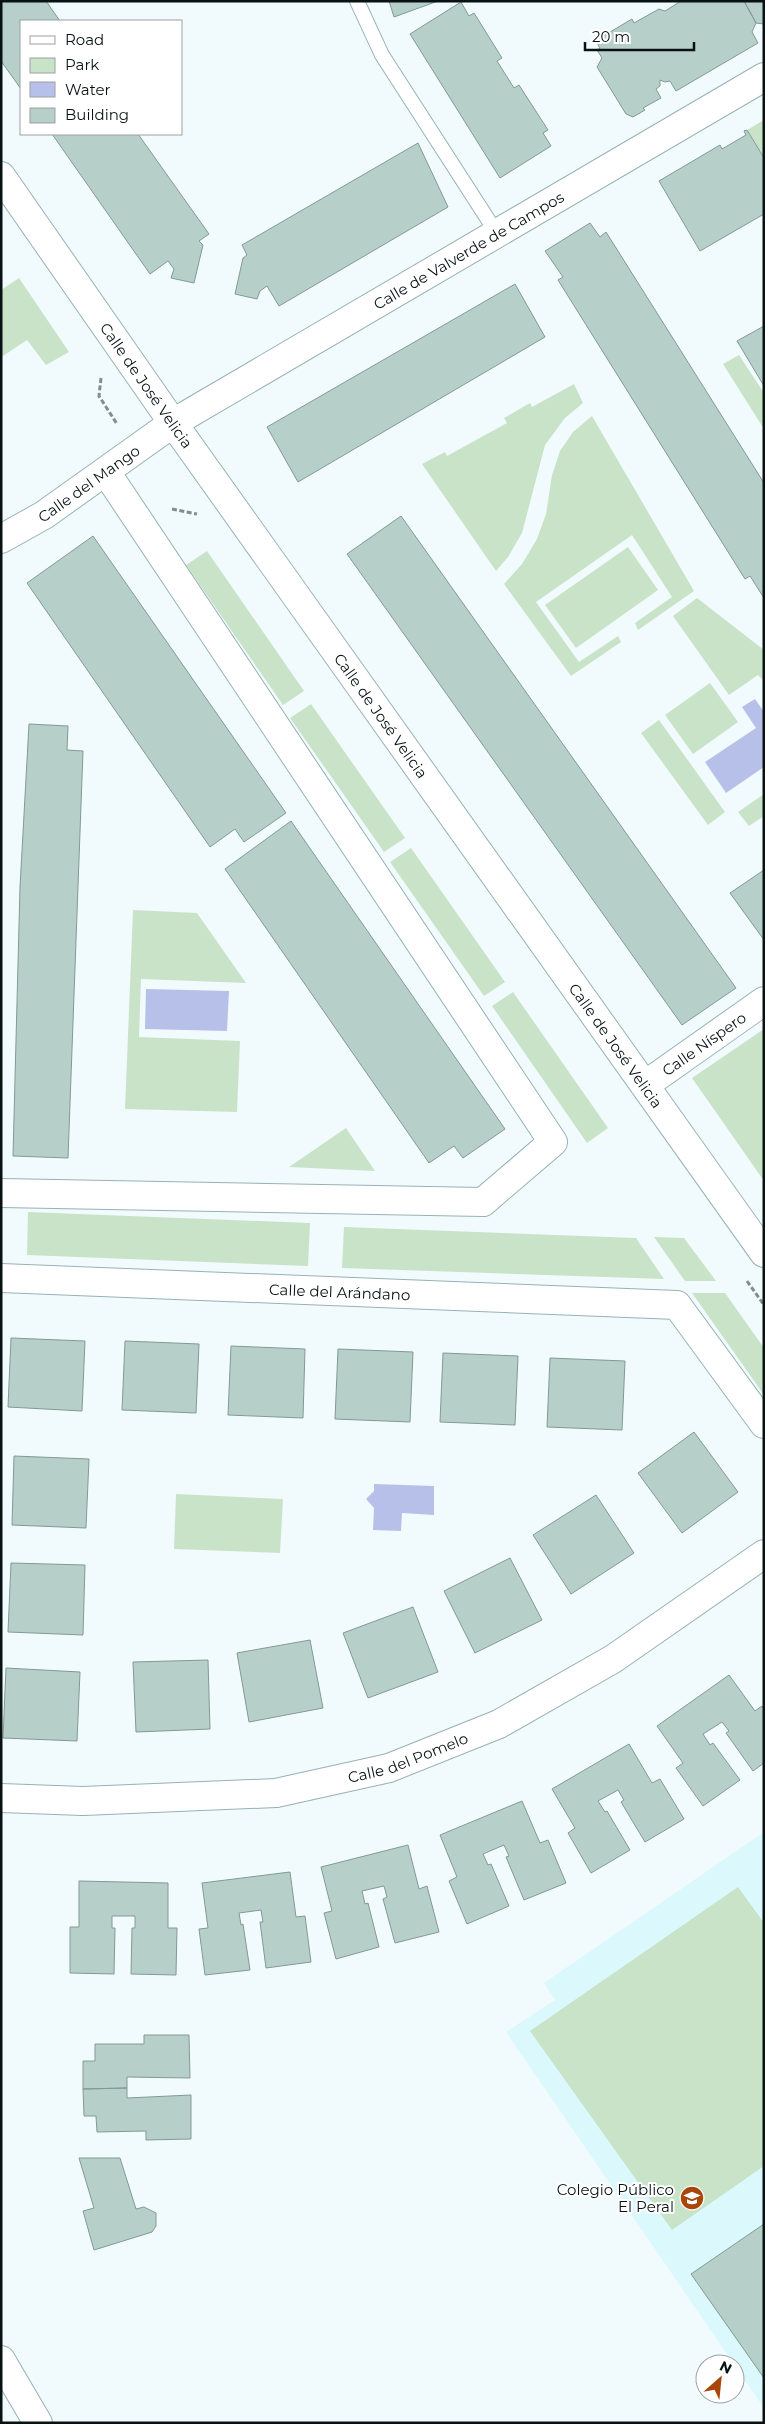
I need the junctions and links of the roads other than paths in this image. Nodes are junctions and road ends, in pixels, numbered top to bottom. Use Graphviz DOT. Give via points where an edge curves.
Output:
graph roads {
  1 [pos="357,1"];
  2 [pos="764,77"];
  3 [pos="1,176"];
  4 [pos="496,232"];
  5 [pos="173,423"];
  6 [pos="106,472"];
  7 [pos="1,538"];
  8 [pos="764,1001"];
  9 [pos="645,1085"];
  10 [pos="1,1193"];
  11 [pos="764,1253"];
  12 [pos="1,1278"];
  13 [pos="764,1424"];
  14 [pos="764,1554"];
  15 [pos="1,1798"];
  16 [pos="1,2360"];
  17 [pos="33,2421"];
  1 -- 4 [label="lane" via="382,55"];
  2 -- 4 [label="street, Calle de Valverde de Campos"];
  3 -- 5 [label="street, Calle de José Velicia"];
  4 -- 5 [label="street, Calle de Valverde de Campos"];
  5 -- 6 [label="street, Calle del Mango"];
  5 -- 9 [label="street, Calle de José Velicia"];
  6 -- 7 [label="street, Calle del Mango" via="44,515"];
  6 -- 10 [label="street" via="553,1142 483,1202"];
  8 -- 9 [label="street, Calle Níspero"];
  9 -- 11 [label="street, Calle de José Velicia"];
  12 -- 13 [label="street, Calle del Arándano" via="676,1305"];
  14 -- 15 [label="street, Calle del Pomelo" via="614,1659 499,1724 388,1768 276,1793 83,1801"];
  16 -- 17 [label="street"];
}
